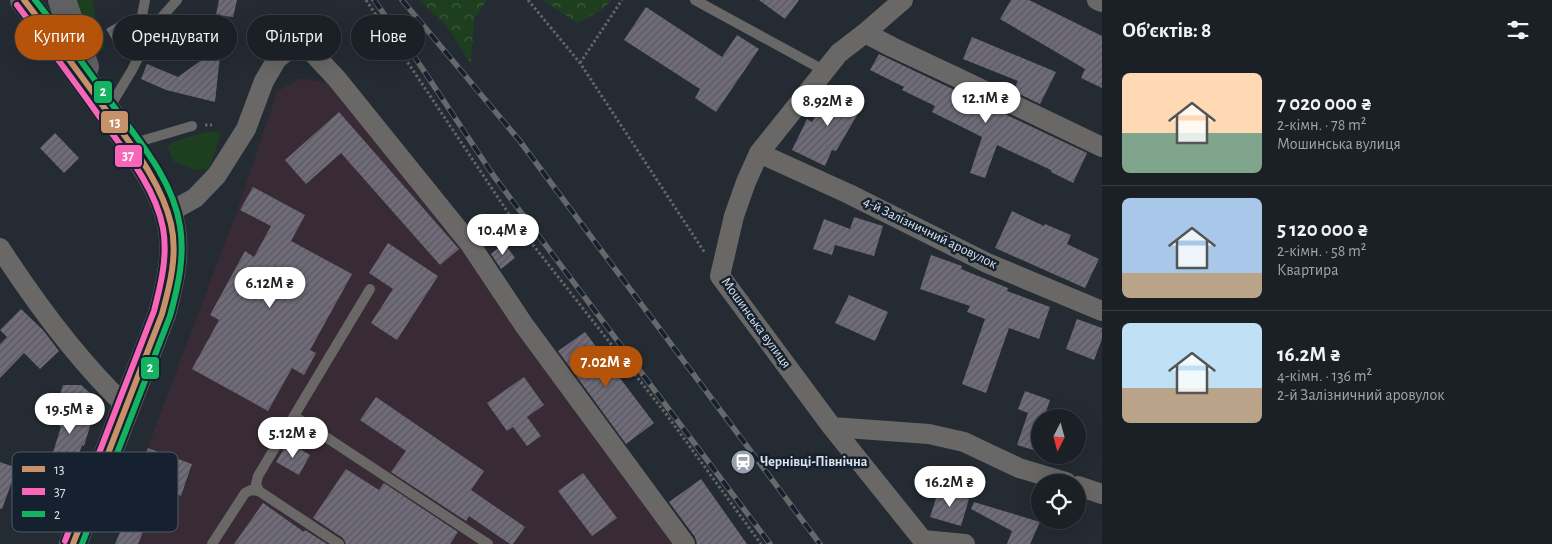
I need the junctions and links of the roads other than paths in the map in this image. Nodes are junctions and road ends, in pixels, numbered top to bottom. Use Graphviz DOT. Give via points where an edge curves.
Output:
graph roads {
  1 [pos="24,0"];
  2 [pos="62,0"];
  3 [pos="145,0"];
  4 [pos="177,0"];
  5 [pos="695,0"];
  6 [pos="903,0"];
  7 [pos="1097,0"];
  8 [pos="1102,2"];
  9 [pos="142,15"];
  10 [pos="164,15"];
  11 [pos="865,33"];
  12 [pos="137,60"];
  13 [pos="825,71"];
  14 [pos="101,102"];
  15 [pos="192,126"];
  16 [pos="130,145"];
  17 [pos="1102,146"];
  18 [pos="759,153"];
  19 [pos="168,213"];
  20 [pos="0,248"];
  21 [pos="370,289"];
  22 [pos="1102,311"];
  23 [pos="127,407"];
  24 [pos="294,416"];
  25 [pos="832,427"];
  26 [pos="109,452"];
  27 [pos="1039,474"];
  28 [pos="1086,489"];
  29 [pos="259,491"];
  30 [pos="1102,494"];
  31 [pos="78,532"];
  32 [pos="925,542"];
  33 [pos="73,544"];
  34 [pos="212,544"];
  35 [pos="339,544"];
  36 [pos="488,544"];
  37 [pos="684,544"];
  38 [pos="965,544"];
  1 -- 14 [label="main road"];
  2 -- 14 [label="main road"];
  3 -- 9 [label="lane"];
  4 -- 10 [label="lane"];
  5 -- 13 [label="lane"];
  6 -- 11 [label="street, Мошинська вулиця"];
  7 -- 8 [label="street"];
  11 -- 13 [label="street, Мошинська вулиця" via="839,53"];
  11 -- 17 [label="street"];
  12 -- 14 [label="lane" via="132,70"];
  13 -- 18 [label="street, Мошинська вулиця"];
  14 -- 16 [label="main road"];
  15 -- 16 [label="lane"];
  16 -- 19 [label="main road" via="158,189"];
  18 -- 22 [label="street, 4-й Залізничний аровулок" via="987,263"];
  18 -- 25 [label="street, Мошинська вулиця" via="734,216 720,276"];
  19 -- 23 [label="main road" via="174,246 169,288"];
  19 -- 37 [label="street" via="194,198 217,175 246,130 271,68 283,53 299,47 310,50 470,244 524,325"];
  20 -- 23 [label="street" via="80,358"];
  21 -- 24 [label="lane"];
  23 -- 26 [label="main road"];
  24 -- 29 [label="lane" via="258,476 256,484"];
  24 -- 36 [label="lane"];
  25 -- 27 [label="street" via="929,434 964,442"];
  25 -- 32 [label="street, Мошинська вулиця"];
  28 -- 30 [label="street"];
  29 -- 34 [label="lane" via="245,493"];
  29 -- 35 [label="lane"];
  31 -- 33 [label="main road"];
  32 -- 38 [label="street"];
}
